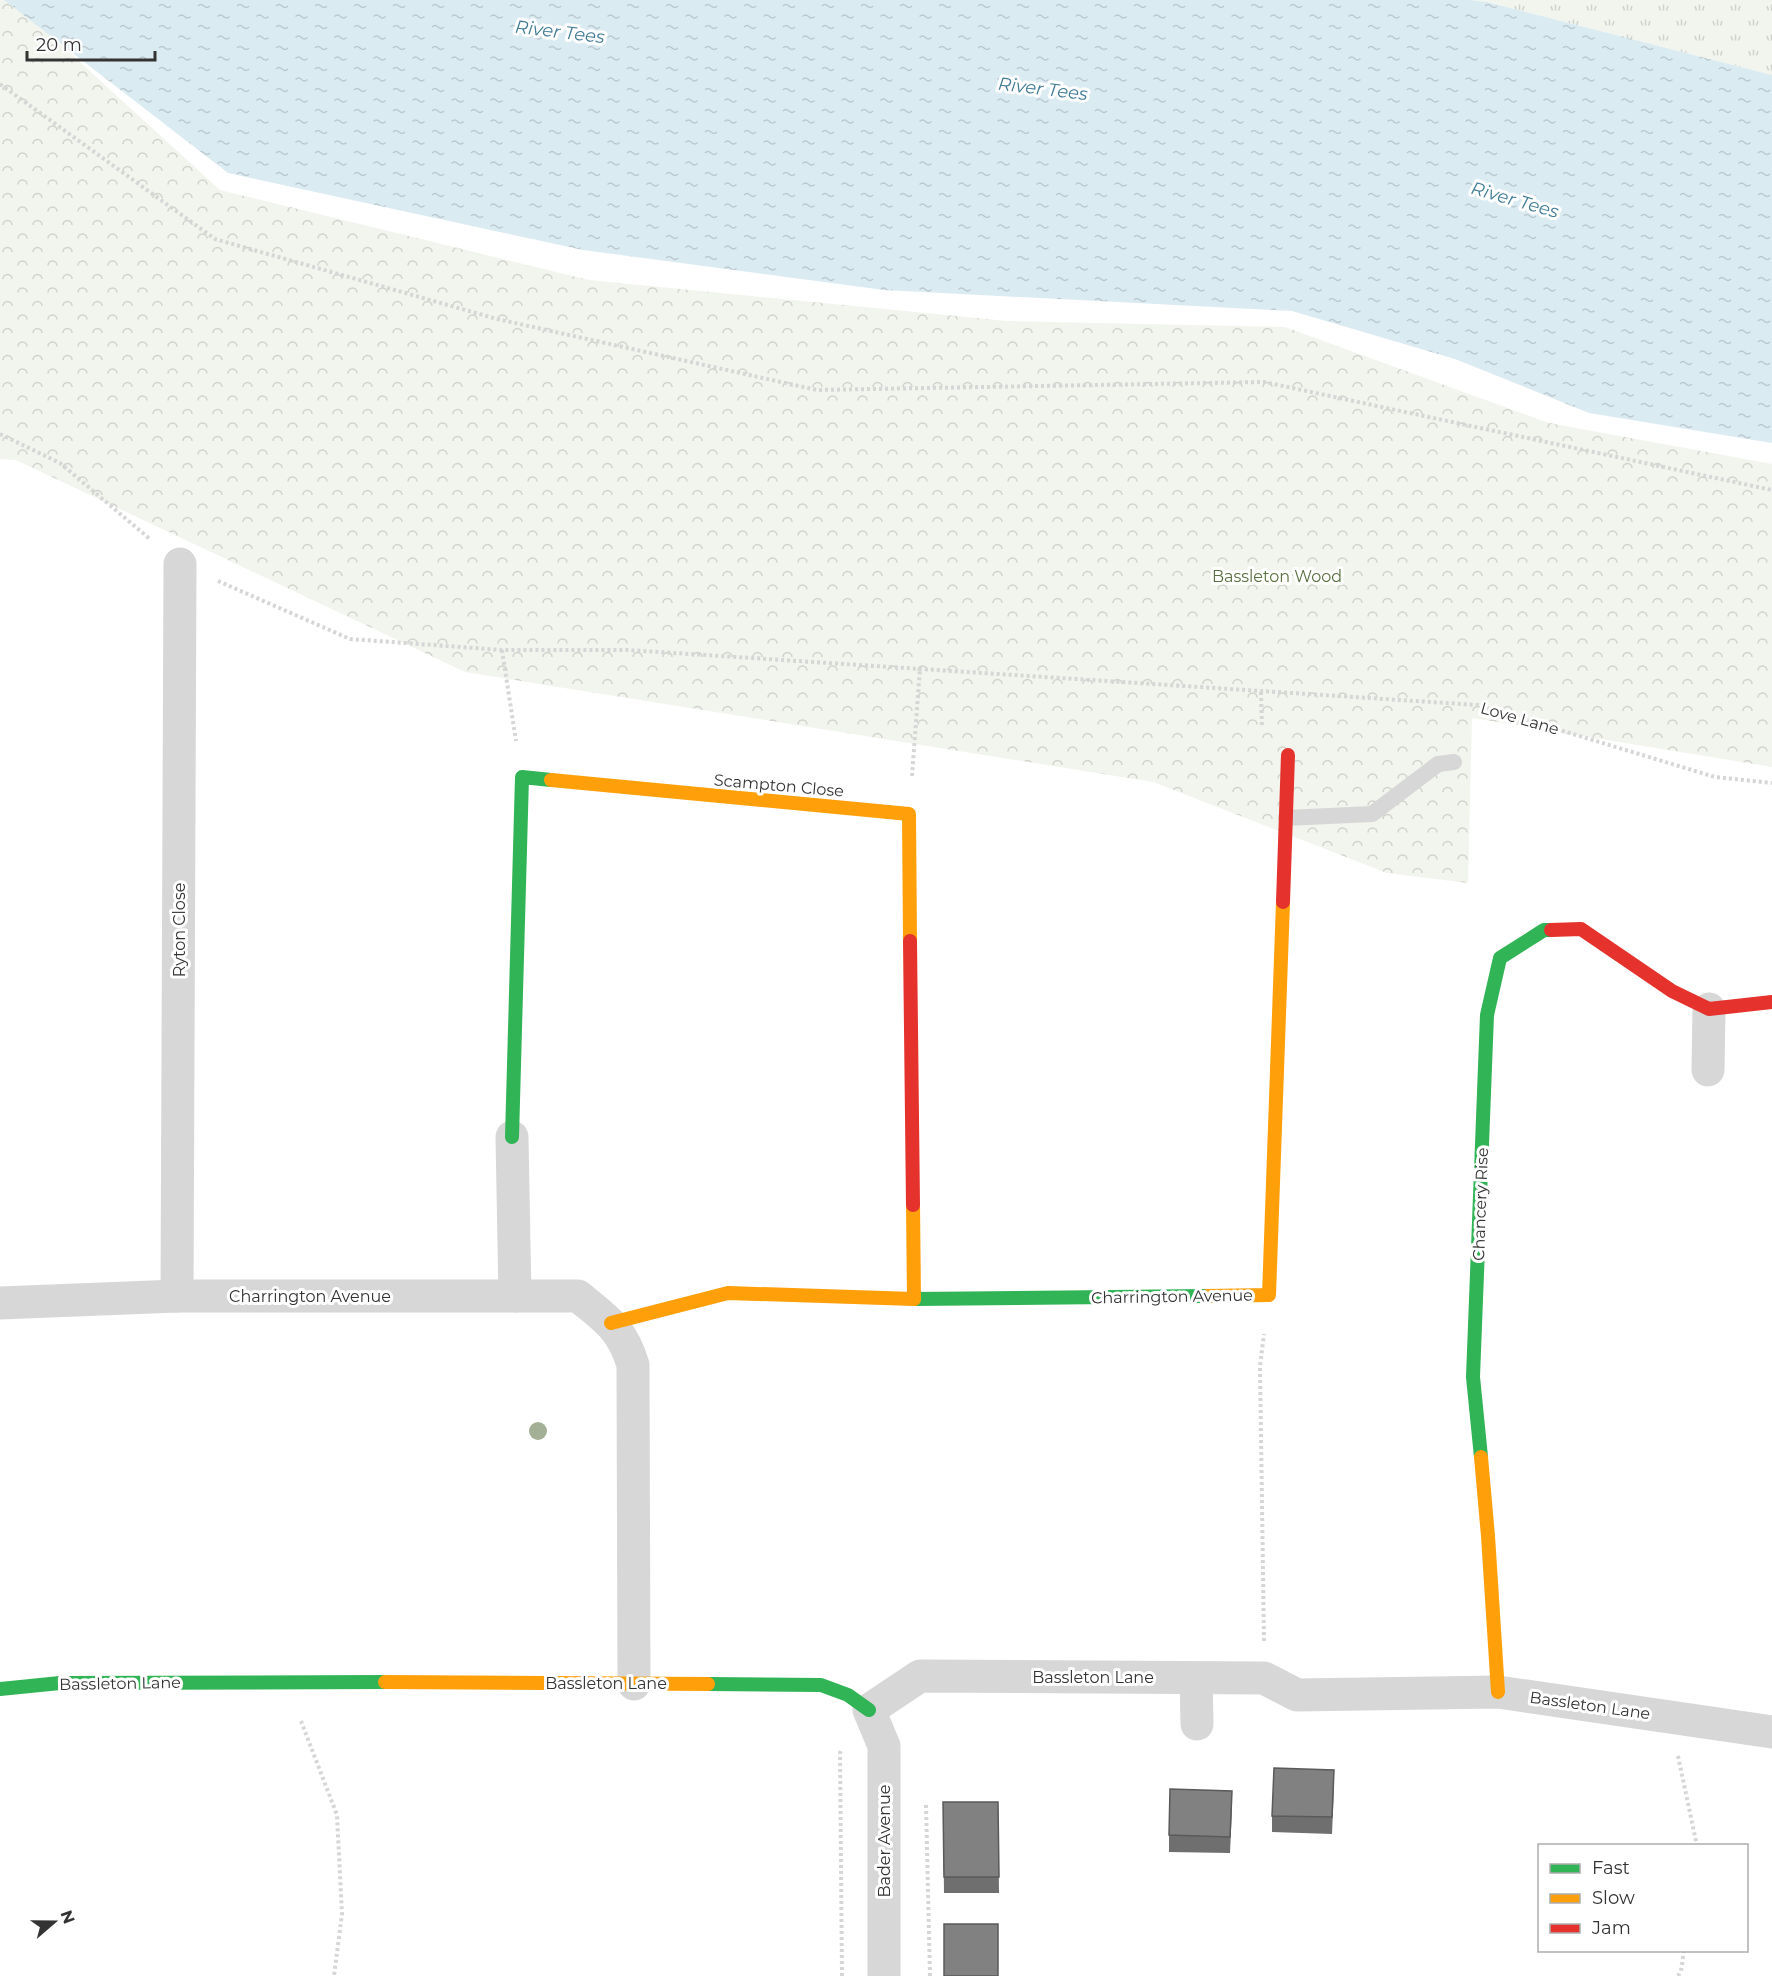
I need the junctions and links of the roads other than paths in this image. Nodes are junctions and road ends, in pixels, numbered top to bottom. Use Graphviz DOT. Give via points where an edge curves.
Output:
graph roads {
  1 [pos="180,564"];
  2 [pos="1288,755"];
  3 [pos="1454,762"];
  4 [pos="1286,818"];
  5 [pos="1772,1002"];
  6 [pos="1709,1009"];
  7 [pos="1708,1070"];
  8 [pos="512,1137"];
  9 [pos="177,1296"];
  10 [pos="515,1296"];
  11 [pos="914,1299"];
  12 [pos="0,1303"];
  13 [pos="611,1323"];
  14 [pos="1196,1678"];
  15 [pos="634,1684"];
  16 [pos="0,1689"];
  17 [pos="1498,1692"];
  18 [pos="869,1710"];
  19 [pos="1197,1724"];
  20 [pos="1772,1732"];
  21 [pos="884,1976"];
  1 -- 9 [label="street, Ryton Close"];
  2 -- 4 [label="street, Charrington Avenue"];
  3 -- 4 [label="lane" via="1438,764 1372,814"];
  4 -- 11 [label="street, Charrington Avenue" via="1269,1295"];
  5 -- 6 [label="street"];
  6 -- 7 [label="street"];
  6 -- 17 [label="street, Chancery Rise" via="1672,991 1581,929 1544,930 1500,958 1487,1015 1473,1377"];
  8 -- 10 [label="street"];
  8 -- 11 [label="street, Scampton Close" via="522,777 909,814"];
  9 -- 10 [label="street, Charrington Avenue"];
  9 -- 12 [label="street, Charrington Avenue"];
  10 -- 13 [label="street, Charrington Avenue" via="578,1296"];
  11 -- 13 [label="street, Charrington Avenue" via="728,1293"];
  13 -- 15 [label="street, Charrington Avenue" via="627,1346 633,1365"];
  14 -- 17 [label="street, Bassleton Lane" via="1264,1678 1297,1695"];
  14 -- 18 [label="street, Bassleton Lane" via="920,1676"];
  14 -- 19 [label="street"];
  15 -- 16 [label="street, Bassleton Lane" via="285,1681 60,1683"];
  15 -- 18 [label="street, Bassleton Lane" via="820,1685 848,1695"];
  17 -- 20 [label="street, Bassleton Lane"];
  18 -- 21 [label="street, Bader Avenue" via="884,1746"];
}
